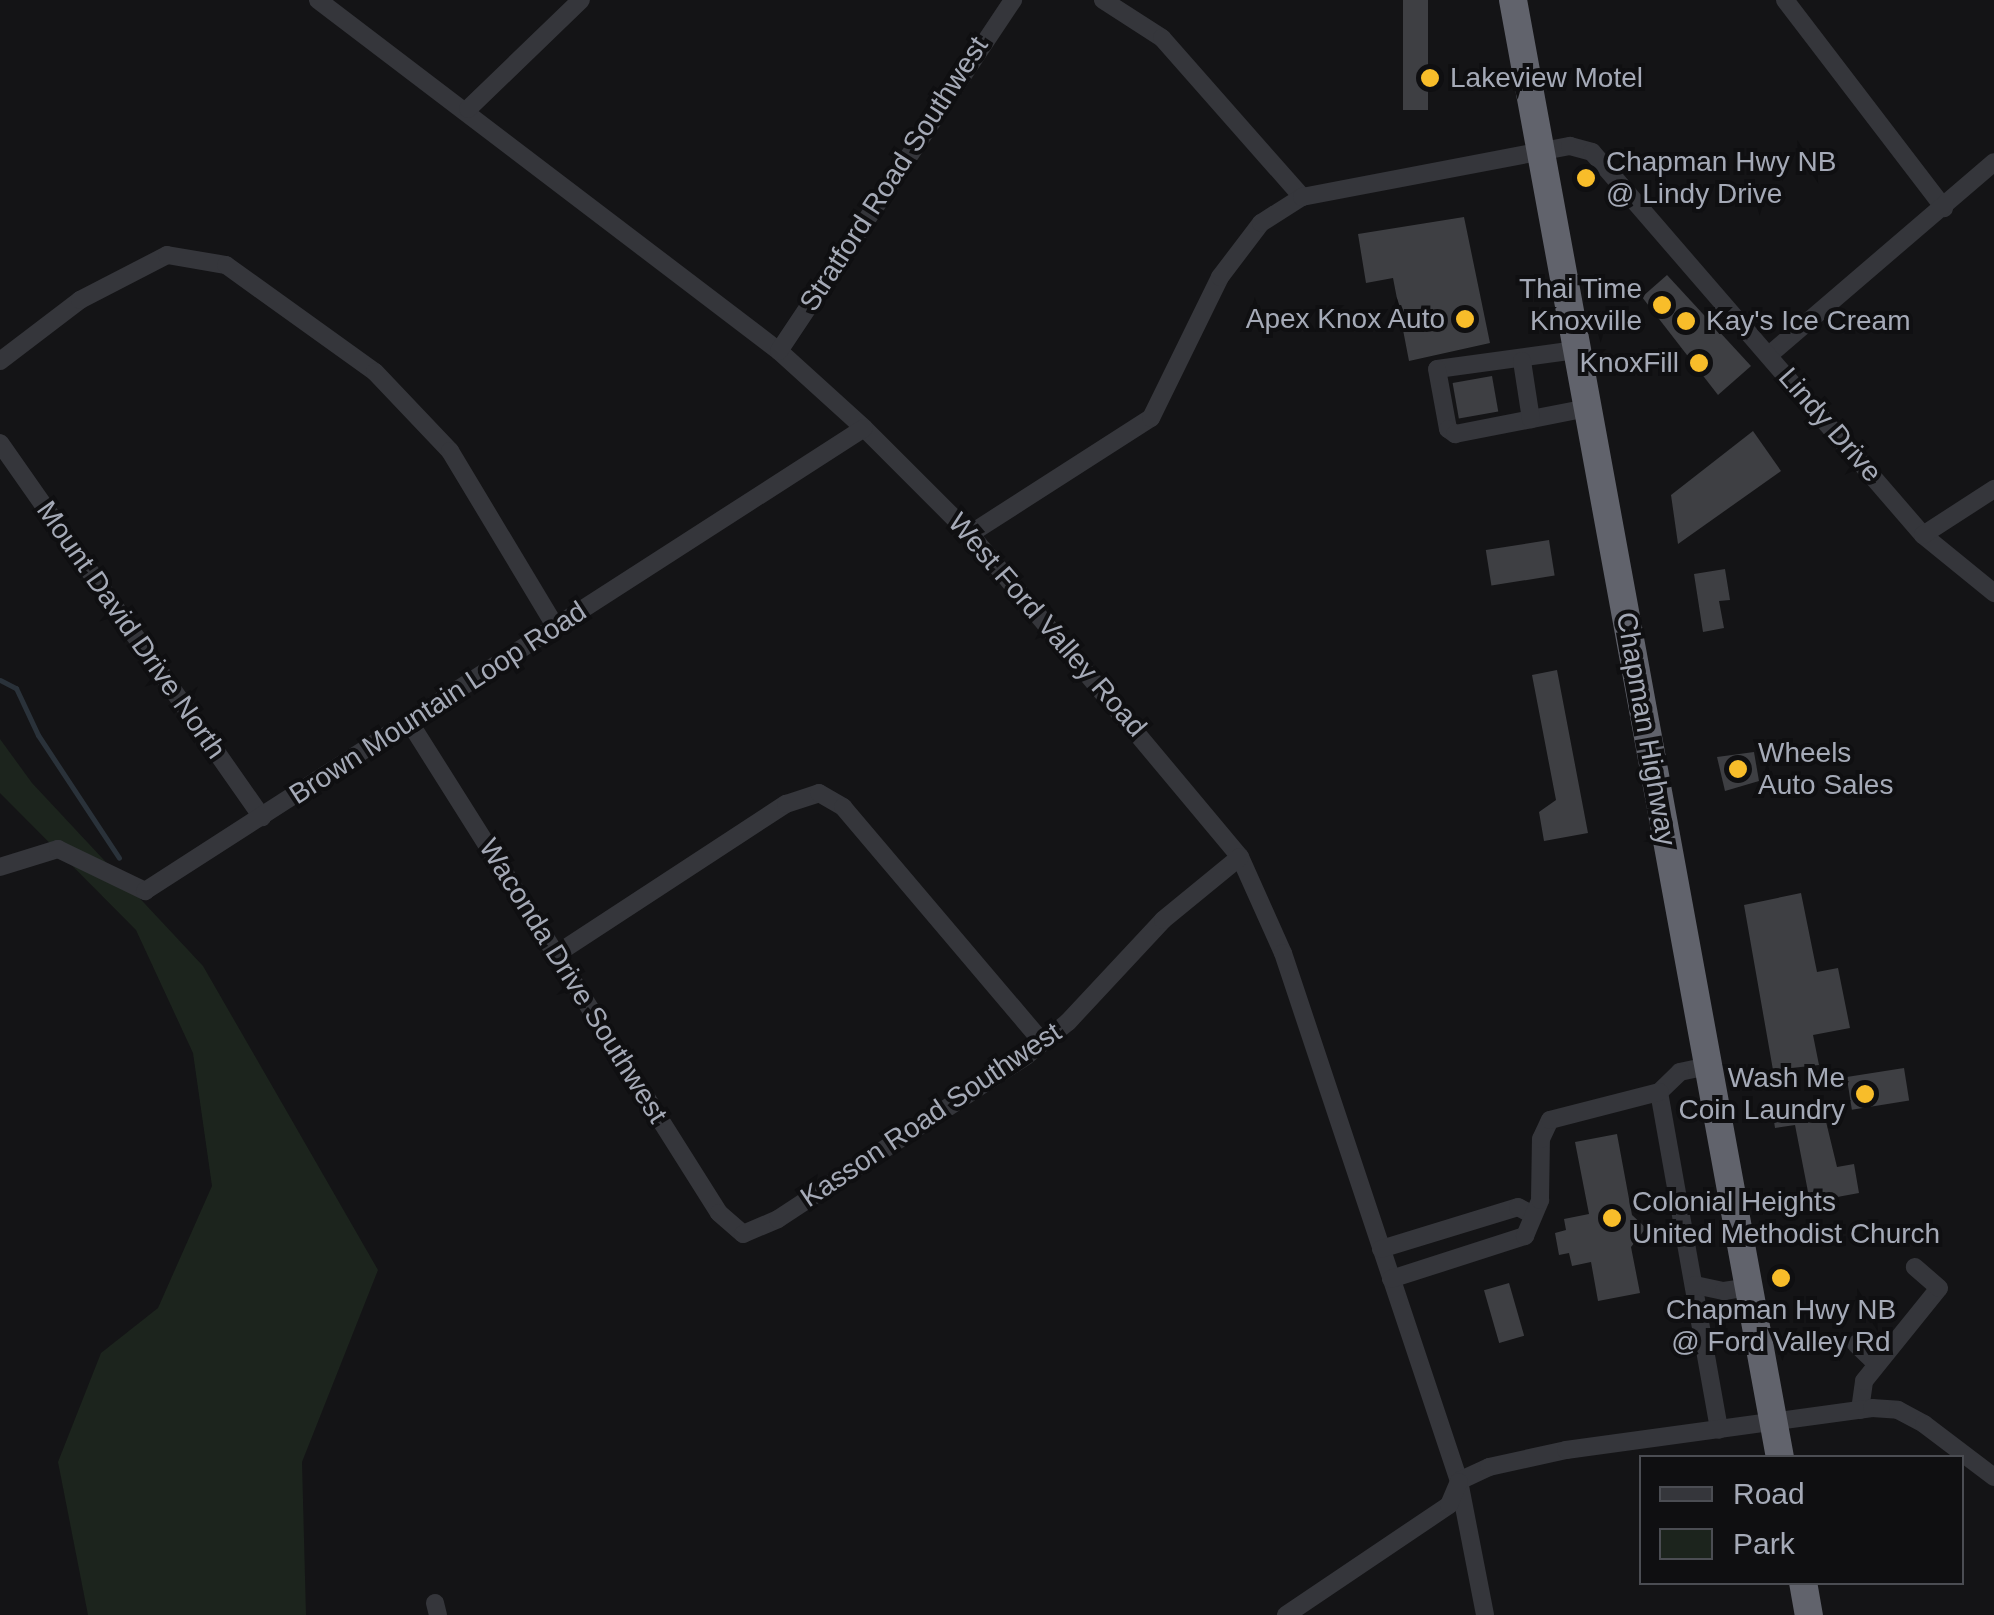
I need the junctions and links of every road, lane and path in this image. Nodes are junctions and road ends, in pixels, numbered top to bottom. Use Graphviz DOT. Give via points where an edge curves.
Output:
graph roads {
  1 [pos="318,0"];
  2 [pos="581,0"];
  3 [pos="1012,0"];
  4 [pos="1103,0"];
  5 [pos="1512,0"];
  6 [pos="1788,1"];
  7 [pos="468,109"];
  8 [pos="1540,152"];
  9 [pos="1994,162"];
  10 [pos="1302,197"];
  11 [pos="1944,208"];
  12 [pos="1576,350"];
  13 [pos="779,351"];
  14 [pos="1769,355"];
  15 [pos="1522,360"];
  16 [pos="0,361"];
  17 [pos="1587,408"];
  18 [pos="1531,418"];
  19 [pos="864,428"];
  20 [pos="0,444"];
  21 [pos="1994,490"];
  22 [pos="970,534"];
  23 [pos="1924,534"];
  24 [pos="1994,593"];
  25 [pos="555,626"];
  26 [pos="410,722"];
  27 [pos="262,817"];
  28 [pos="1240,857"];
  29 [pos="0,867"];
  30 [pos="555,955"];
  31 [pos="1042,1042"];
  32 [pos="1708,1066"];
  33 [pos="1659,1092"];
  34 [pos="1534,1215"];
  35 [pos="743,1234"];
  36 [pos="1381,1249"];
  37 [pos="1915,1267"];
  38 [pos="1391,1278"];
  39 [pos="1695,1285"];
  40 [pos="1748,1287"];
  41 [pos="1856,1344"];
  42 [pos="1876,1363"];
  43 [pos="1860,1410"];
  44 [pos="1774,1423"];
  45 [pos="1719,1430"];
  46 [pos="1779,1455"];
  47 [pos="1964,1455"];
  48 [pos="1964,1455"];
  49 [pos="1994,1477"];
  50 [pos="1459,1481"];
  51 [pos="1804,1585"];
  52 [pos="1286,1615"];
  53 [pos="1485,1615"];
  54 [pos="1809,1615"];
  1 -- 7 [label="street, West Ford Valley Road"];
  2 -- 7 [label="street"];
  3 -- 13 [label="street, Stratford Road Southwest"];
  4 -- 10 [label="street" via="1162,38"];
  5 -- 8 [label="highway, Chapman Highway"];
  6 -- 11 [label="street"];
  7 -- 13 [label="street, West Ford Valley Road"];
  8 -- 10 [label="street, Lindy Drive"];
  8 -- 12 [label="highway, Chapman Highway"];
  8 -- 14 [label="street, Lindy Drive" via="1570,146 1592,152"];
  9 -- 11 [label="street"];
  10 -- 22 [label="street" via="1260,222 1241,244 1150,418"];
  11 -- 14 [label="street"];
  12 -- 15 [label="street"];
  12 -- 17 [label="highway, Chapman Highway"];
  13 -- 19 [label="street, West Ford Valley Road"];
  14 -- 23 [label="street, Lindy Drive"];
  15 -- 18 [label="street"];
  15 -- 18 [label="street" via="1492,358 1437,369 1448,429 1455,434"];
  16 -- 25 [label="street" via="80,300 167,255 226,265 375,372 450,451"];
  17 -- 18 [label="street"];
  17 -- 32 [label="highway, Chapman Highway"];
  19 -- 22 [label="street, West Ford Valley Road"];
  19 -- 25 [label="street, Brown Mountain Loop Road"];
  20 -- 27 [label="street, Mount David Drive North"];
  21 -- 23 [label="street"];
  22 -- 28 [label="street, West Ford Valley Road"];
  23 -- 24 [label="street, Lindy Drive"];
  25 -- 26 [label="street, Brown Mountain Loop Road"];
  26 -- 27 [label="street, Brown Mountain Loop Road"];
  26 -- 30 [label="street, Waconda Drive Southwest"];
  27 -- 29 [label="street, Brown Mountain Loop Road" via="144,891 58,848"];
  28 -- 31 [label="street, Kasson Road Southwest" via="1163,920"];
  28 -- 36 [label="street, West Ford Valley Road" via="1283,953"];
  30 -- 31 [label="street" via="786,804 819,793 843,807"];
  30 -- 35 [label="street, Waconda Drive Southwest" via="720,1213"];
  31 -- 35 [label="street, Kasson Road Southwest" via="778,1219"];
  32 -- 33 [label="street" via="1680,1072"];
  32 -- 40 [label="highway, Chapman Highway"];
  33 -- 34 [label="street" via="1550,1120 1542,1129 1544,1182"];
  33 -- 39 [label="street"];
  34 -- 36 [label="street" via="1518,1208"];
  34 -- 38 [label="street" via="1526,1236"];
  36 -- 38 [label="street, West Ford Valley Road"];
  37 -- 42 [label="street" via="1939,1288"];
  38 -- 50 [label="street, West Ford Valley Road"];
  39 -- 40 [label="street"];
  39 -- 45 [label="street"];
  40 -- 44 [label="highway, Chapman Highway"];
  41 -- 42 [label="street"];
  42 -- 43 [label="street" via="1864,1381"];
  43 -- 44 [label="street"];
  43 -- 47 [label="street" via="1911,1417"];
  44 -- 45 [label="street"];
  44 -- 46 [label="highway, Chapman Highway"];
  45 -- 50 [label="street" via="1566,1450 1488,1467"];
  48 -- 49 [label="street"];
  50 -- 52 [label="street" via="1449,1505"];
  50 -- 53 [label="street, West Ford Valley Road"];
  51 -- 54 [label="highway"];
}
